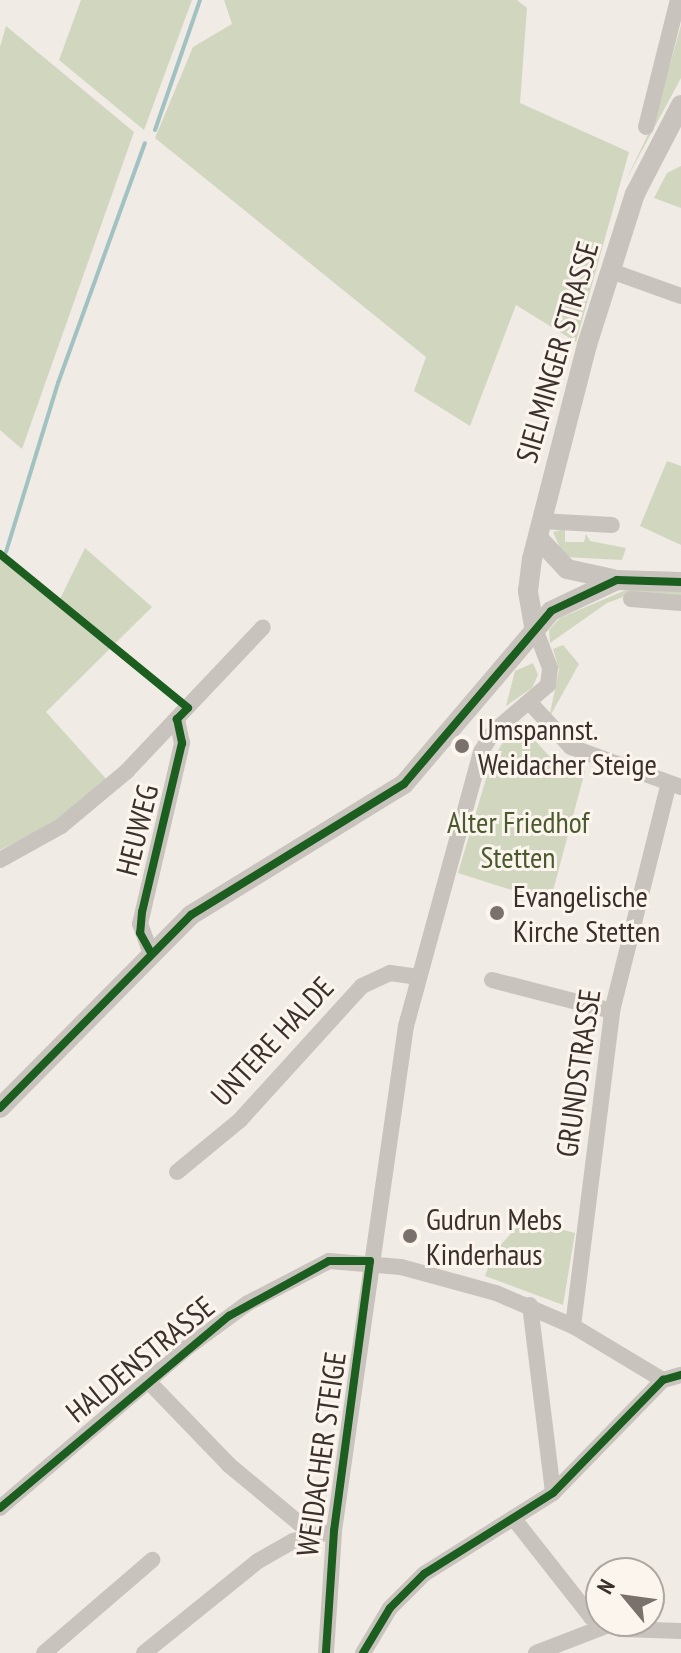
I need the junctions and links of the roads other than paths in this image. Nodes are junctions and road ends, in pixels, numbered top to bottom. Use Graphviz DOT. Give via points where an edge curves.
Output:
graph roads {
  1 [pos="678,0"];
  2 [pos="681,105"];
  3 [pos="646,127"];
  4 [pos="611,271"];
  5 [pos="681,296"];
  6 [pos="612,525"];
  7 [pos="540,530"];
  8 [pos="617,580"];
  9 [pos="681,582"];
  10 [pos="631,599"];
  11 [pos="681,603"];
  12 [pos="534,626"];
  13 [pos="263,627"];
  14 [pos="531,704"];
  15 [pos="177,719"];
  16 [pos="675,785"];
  17 [pos="0,860"];
  18 [pos="150,951"];
  19 [pos="417,977"];
  20 [pos="492,980"];
  21 [pos="612,1011"];
  22 [pos="0,1108"];
  23 [pos="177,1172"];
  24 [pos="370,1261"];
  25 [pos="530,1305"];
  26 [pos="573,1326"];
  27 [pos="681,1375"];
  28 [pos="663,1380"];
  29 [pos="148,1381"];
  30 [pos="553,1493"];
  31 [pos="0,1508"];
  32 [pos="514,1519"];
  33 [pos="334,1531"];
  34 [pos="312,1534"];
  35 [pos="152,1560"];
  36 [pos="585,1610"];
  37 [pos="585,1634"];
  38 [pos="44,1653"];
  39 [pos="144,1653"];
  40 [pos="326,1653"];
  41 [pos="363,1653"];
  42 [pos="536,1653"];
  1 -- 3 [label="street"];
  2 -- 4 [label="street, SIELMINGER STRASSE" via="641,178"];
  4 -- 5 [label="street"];
  4 -- 7 [label="street, SIELMINGER STRASSE"];
  6 -- 7 [label="street"];
  7 -- 8 [label="street" via="567,569"];
  7 -- 12 [label="street, SIELMINGER STRASSE" via="528,591"];
  8 -- 9 [label="street"];
  8 -- 12 [label="street" via="571,596"];
  10 -- 11 [label="street"];
  12 -- 14 [label="street, WEIDACHER STEIGE" via="550,676"];
  12 -- 18 [label="street" via="404,784 235,886"];
  13 -- 15 [label="street"];
  14 -- 16 [label="street" via="571,747"];
  14 -- 19 [label="street, WEIDACHER STEIGE" via="493,732 481,752"];
  15 -- 17 [label="street" via="94,800"];
  15 -- 18 [label="street, HEUWEG" via="182,743 140,924"];
  16 -- 21 [label="street, GRUNDSTRASSE"];
  18 -- 22 [label="street"];
  19 -- 23 [label="street, UNTERE HALDE" via="390,973 362,986 240,1120"];
  19 -- 24 [label="street, WEIDACHER STEIGE"];
  20 -- 21 [label="street"];
  21 -- 26 [label="street, GRUNDSTRASSE"];
  24 -- 25 [label="street, HALDENSTRASSE"];
  24 -- 29 [label="street, HALDENSTRASSE" via="329,1261 248,1303"];
  24 -- 33 [label="street, WEIDACHER STEIGE"];
  25 -- 26 [label="street, HALDENSTRASSE"];
  25 -- 30 [label="street"];
  26 -- 28 [label="street, HALDENSTRASSE"];
  27 -- 28 [label="street"];
  28 -- 30 [label="street"];
  29 -- 31 [label="street, HALDENSTRASSE"];
  29 -- 34 [label="street" via="229,1465"];
  30 -- 32 [label="street"];
  32 -- 36 [label="street" via="570,1599"];
  32 -- 41 [label="street" via="424,1574 390,1608"];
  33 -- 34 [label="street"];
  33 -- 40 [label="street, WEIDACHER STEIGE"];
  34 -- 39 [label="street" via="258,1561"];
  35 -- 38 [label="street"];
  37 -- 42 [label="street"];
}
